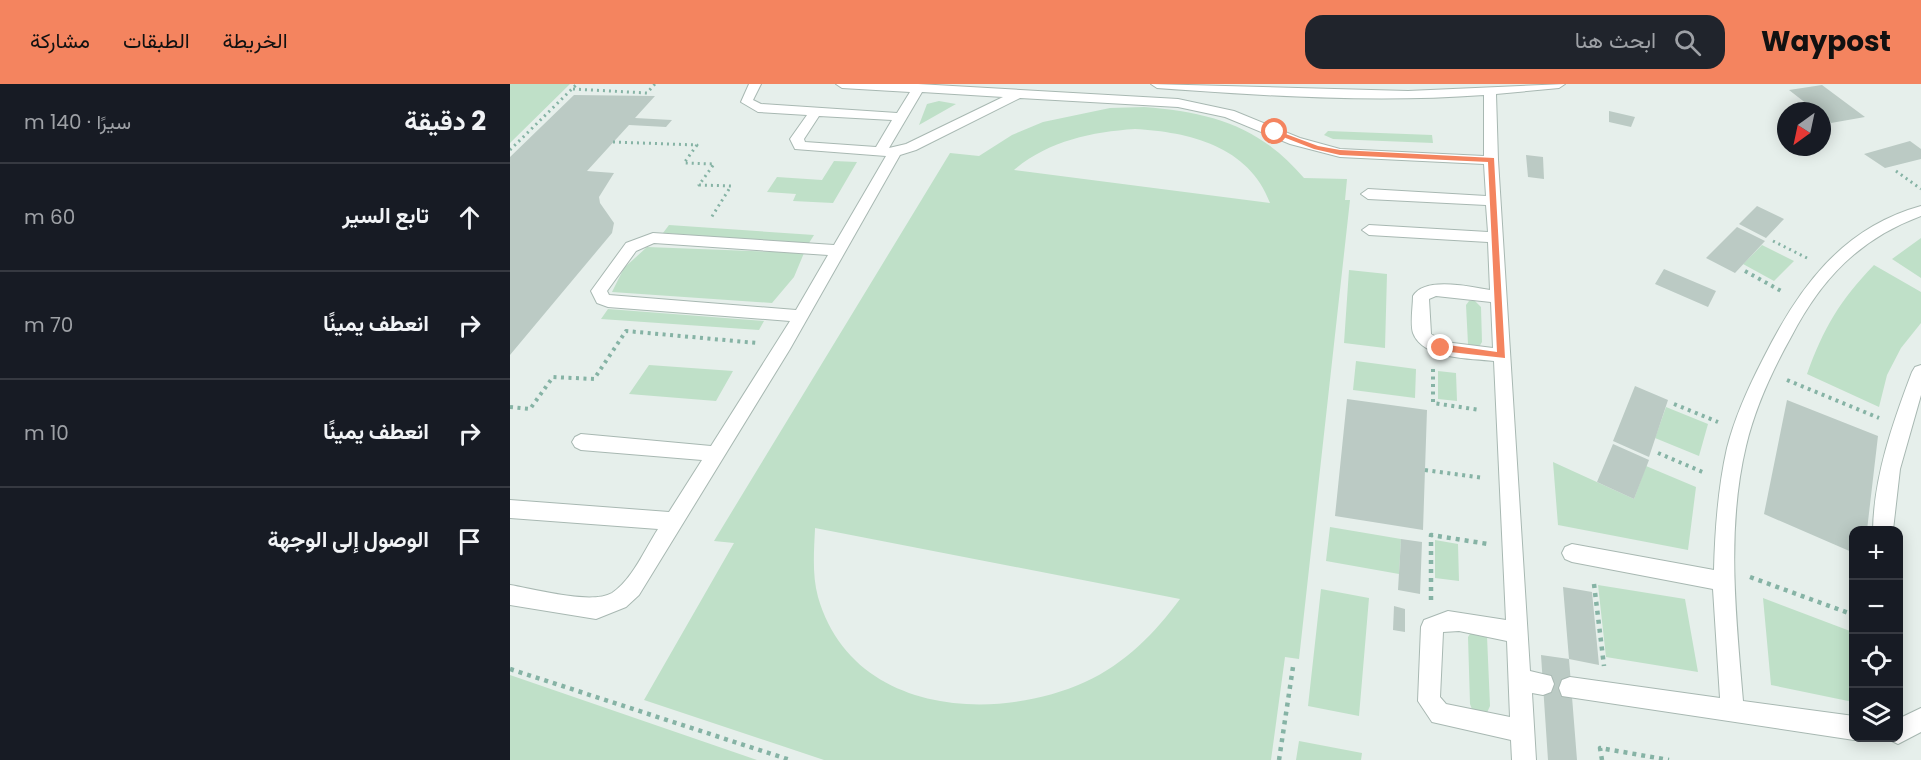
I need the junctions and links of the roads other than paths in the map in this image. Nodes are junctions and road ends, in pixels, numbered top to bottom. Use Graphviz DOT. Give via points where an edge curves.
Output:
graph roads {
  1 [pos="755,84"];
  2 [pos="842,84"];
  3 [pos="1157,84"];
  4 [pos="1559,84"];
  5 [pos="918,88"];
  6 [pos="1490,93"];
  7 [pos="1016,95"];
  8 [pos="815,112"];
  9 [pos="900,117"];
  10 [pos="887,152"];
  11 [pos="1491,160"];
  12 [pos="1368,194"];
  13 [pos="1494,201"];
  14 [pos="1921,211"];
  15 [pos="1369,230"];
  16 [pos="1496,237"];
  17 [pos="839,251"];
  18 [pos="1499,297"];
  19 [pos="801,316"];
  20 [pos="1502,356"];
  21 [pos="1921,372"];
  22 [pos="581,442"];
  23 [pos="716,454"];
  24 [pos="510,509"];
  25 [pos="674,521"];
  26 [pos="1883,526"];
  27 [pos="1581,554"];
  28 [pos="1724,575"];
  29 [pos="510,596"];
  30 [pos="1516,633"];
  31 [pos="1519,680"];
  32 [pos="1543,684"];
  33 [pos="1570,688"];
  34 [pos="1732,712"];
  35 [pos="1921,719"];
  36 [pos="1849,727"];
  37 [pos="1903,730"];
  38 [pos="1522,731"];
  39 [pos="1524,760"];
  1 -- 8 [label="lane" via="747,97 751,106"];
  2 -- 5 [label="lane"];
  3 -- 6 [label="lane" via="1338,96"];
  4 -- 6 [label="lane"];
  5 -- 7 [label="lane"];
  5 -- 9 [label="lane"];
  6 -- 11 [label="lane"];
  7 -- 10 [label="lane" via="911,147"];
  7 -- 11 [label="lane" via="1178,103 1229,114 1294,141 1340,153"];
  8 -- 9 [label="lane"];
  8 -- 10 [label="lane" via="797,139 800,146"];
  9 -- 10 [label="lane"];
  10 -- 17 [label="lane"];
  11 -- 13 [label="lane"];
  12 -- 13 [label="lane"];
  13 -- 16 [label="lane"];
  14 -- 28 [label="lane" via="1861,238 1825,268 1800,301 1765,371 1741,432 1731,484"];
  15 -- 16 [label="lane"];
  16 -- 18 [label="lane"];
  17 -- 19 [label="lane"];
  17 -- 19 [label="lane" via="653,238 632,247 599,291 608,301"];
  18 -- 20 [label="lane"];
  18 -- 20 [label="lane" via="1426,292 1421,301 1421,332 1441,348"];
  19 -- 23 [label="lane"];
  20 -- 30 [label="lane"];
  21 -- 26 [label="lane" via="1899,427"];
  22 -- 23 [label="lane"];
  23 -- 25 [label="lane"];
  24 -- 25 [label="lane"];
  25 -- 29 [label="lane" via="632,588 614,603 596,609"];
  27 -- 28 [label="lane"];
  28 -- 34 [label="lane"];
  30 -- 31 [label="lane"];
  30 -- 38 [label="lane" via="1448,619 1436,623 1432,627 1429,696 1431,706 1440,714"];
  31 -- 32 [label="lane"];
  31 -- 38 [label="lane"];
  33 -- 34 [label="lane"];
  34 -- 36 [label="lane"];
  35 -- 37 [label="lane"];
  38 -- 39 [label="lane"];
}
